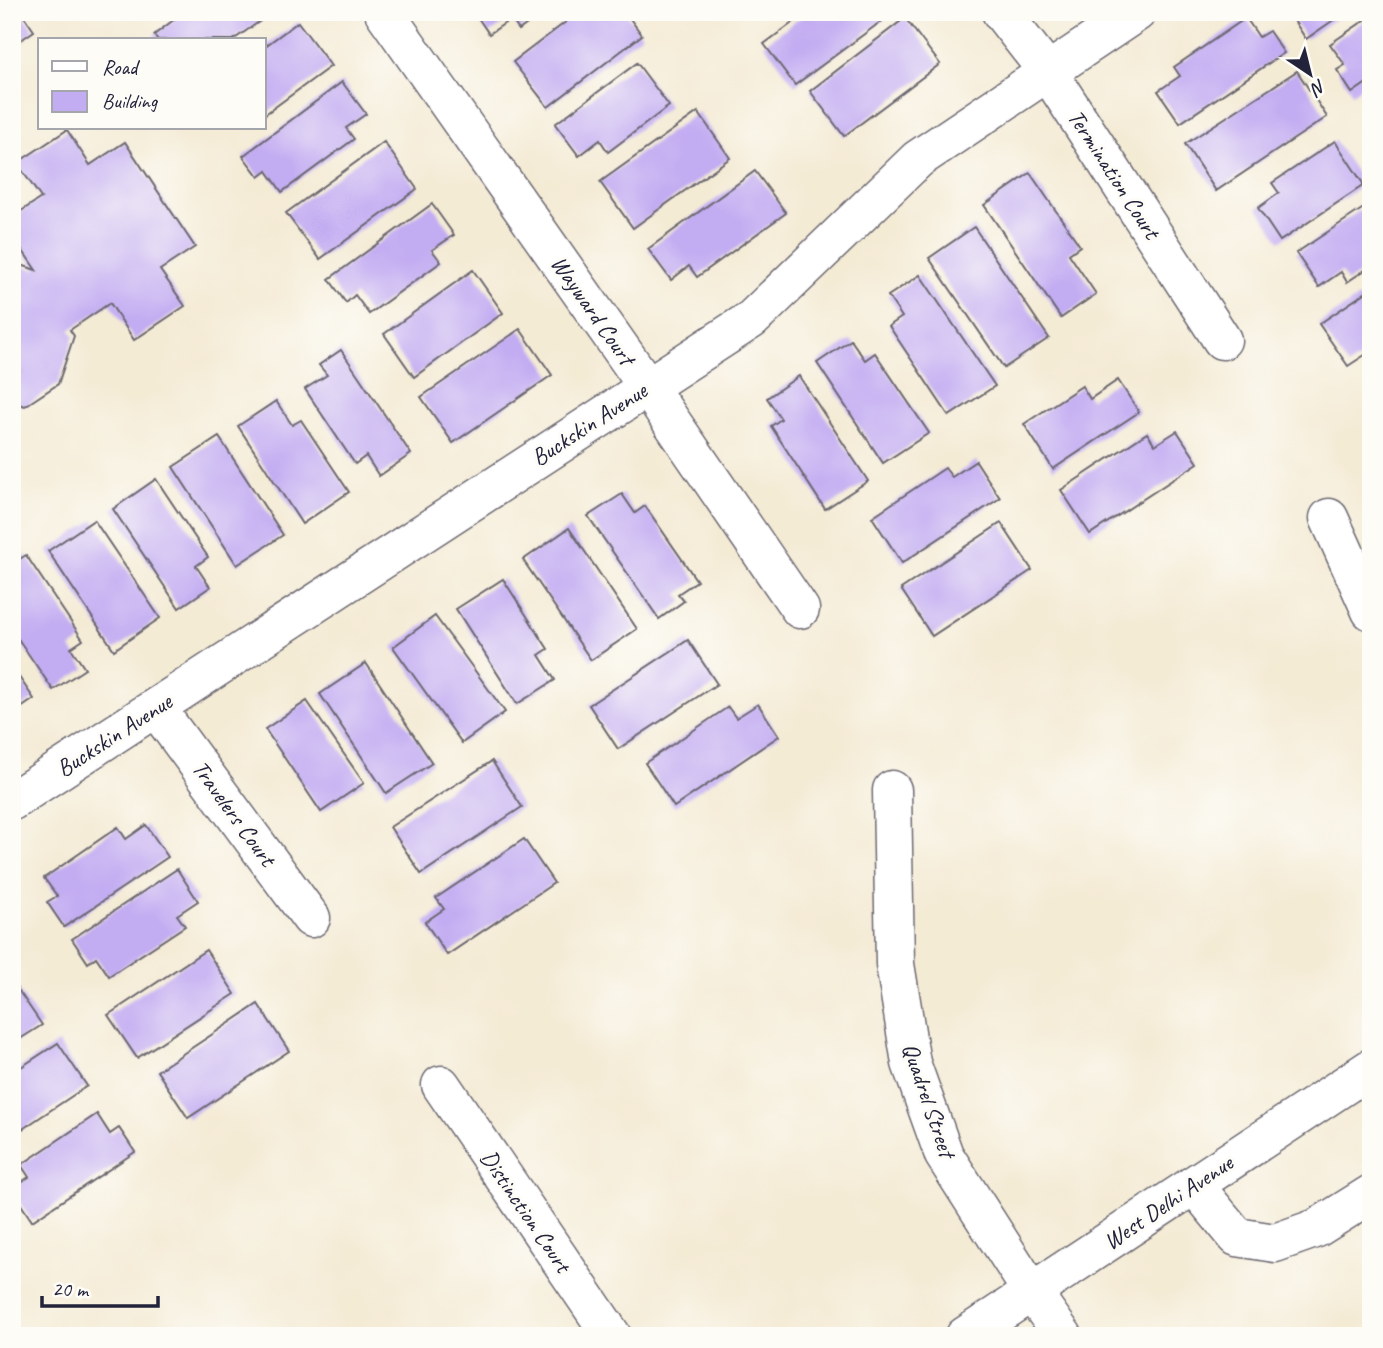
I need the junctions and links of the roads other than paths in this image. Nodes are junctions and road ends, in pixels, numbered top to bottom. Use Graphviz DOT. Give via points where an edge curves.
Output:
graph roads {
  1 [pos="384,12"];
  2 [pos="1001,12"];
  3 [pos="1137,12"];
  4 [pos="1048,72"];
  5 [pos="1222,340"];
  6 [pos="647,386"];
  7 [pos="1329,518"];
  8 [pos="800,609"];
  9 [pos="1371,611"];
  10 [pos="156,708"];
  11 [pos="892,790"];
  12 [pos="12,801"];
  13 [pos="311,918"];
  14 [pos="1371,1068"];
  15 [pos="441,1085"];
  16 [pos="1194,1185"];
  17 [pos="1371,1194"];
  18 [pos="1032,1292"];
  19 [pos="612,1336"];
  20 [pos="965,1336"];
  21 [pos="1063,1336"];
  1 -- 6 [label="street, Wayward Court"];
  2 -- 4 [label="street, Termination Court"];
  3 -- 4 [label="street, Buckskin Avenue"];
  4 -- 5 [label="street, Termination Court"];
  4 -- 6 [label="street, Buckskin Avenue" via="918,159 752,319"];
  6 -- 8 [label="street, Wayward Court"];
  6 -- 10 [label="street, Buckskin Avenue"];
  7 -- 9 [label="street"];
  10 -- 12 [label="street, Buckskin Avenue"];
  10 -- 13 [label="street, Travelers Court"];
  11 -- 18 [label="street, Quadrel Street" via="895,964 911,1063 944,1155"];
  14 -- 16 [label="street, West Delhi Avenue"];
  15 -- 19 [label="street, Distinction Court"];
  16 -- 17 [label="street" via="1237,1237 1275,1243 1317,1228"];
  16 -- 18 [label="street, West Delhi Avenue"];
  18 -- 20 [label="street, West Delhi Avenue"];
  18 -- 21 [label="street, Quadrel Street"];
}
